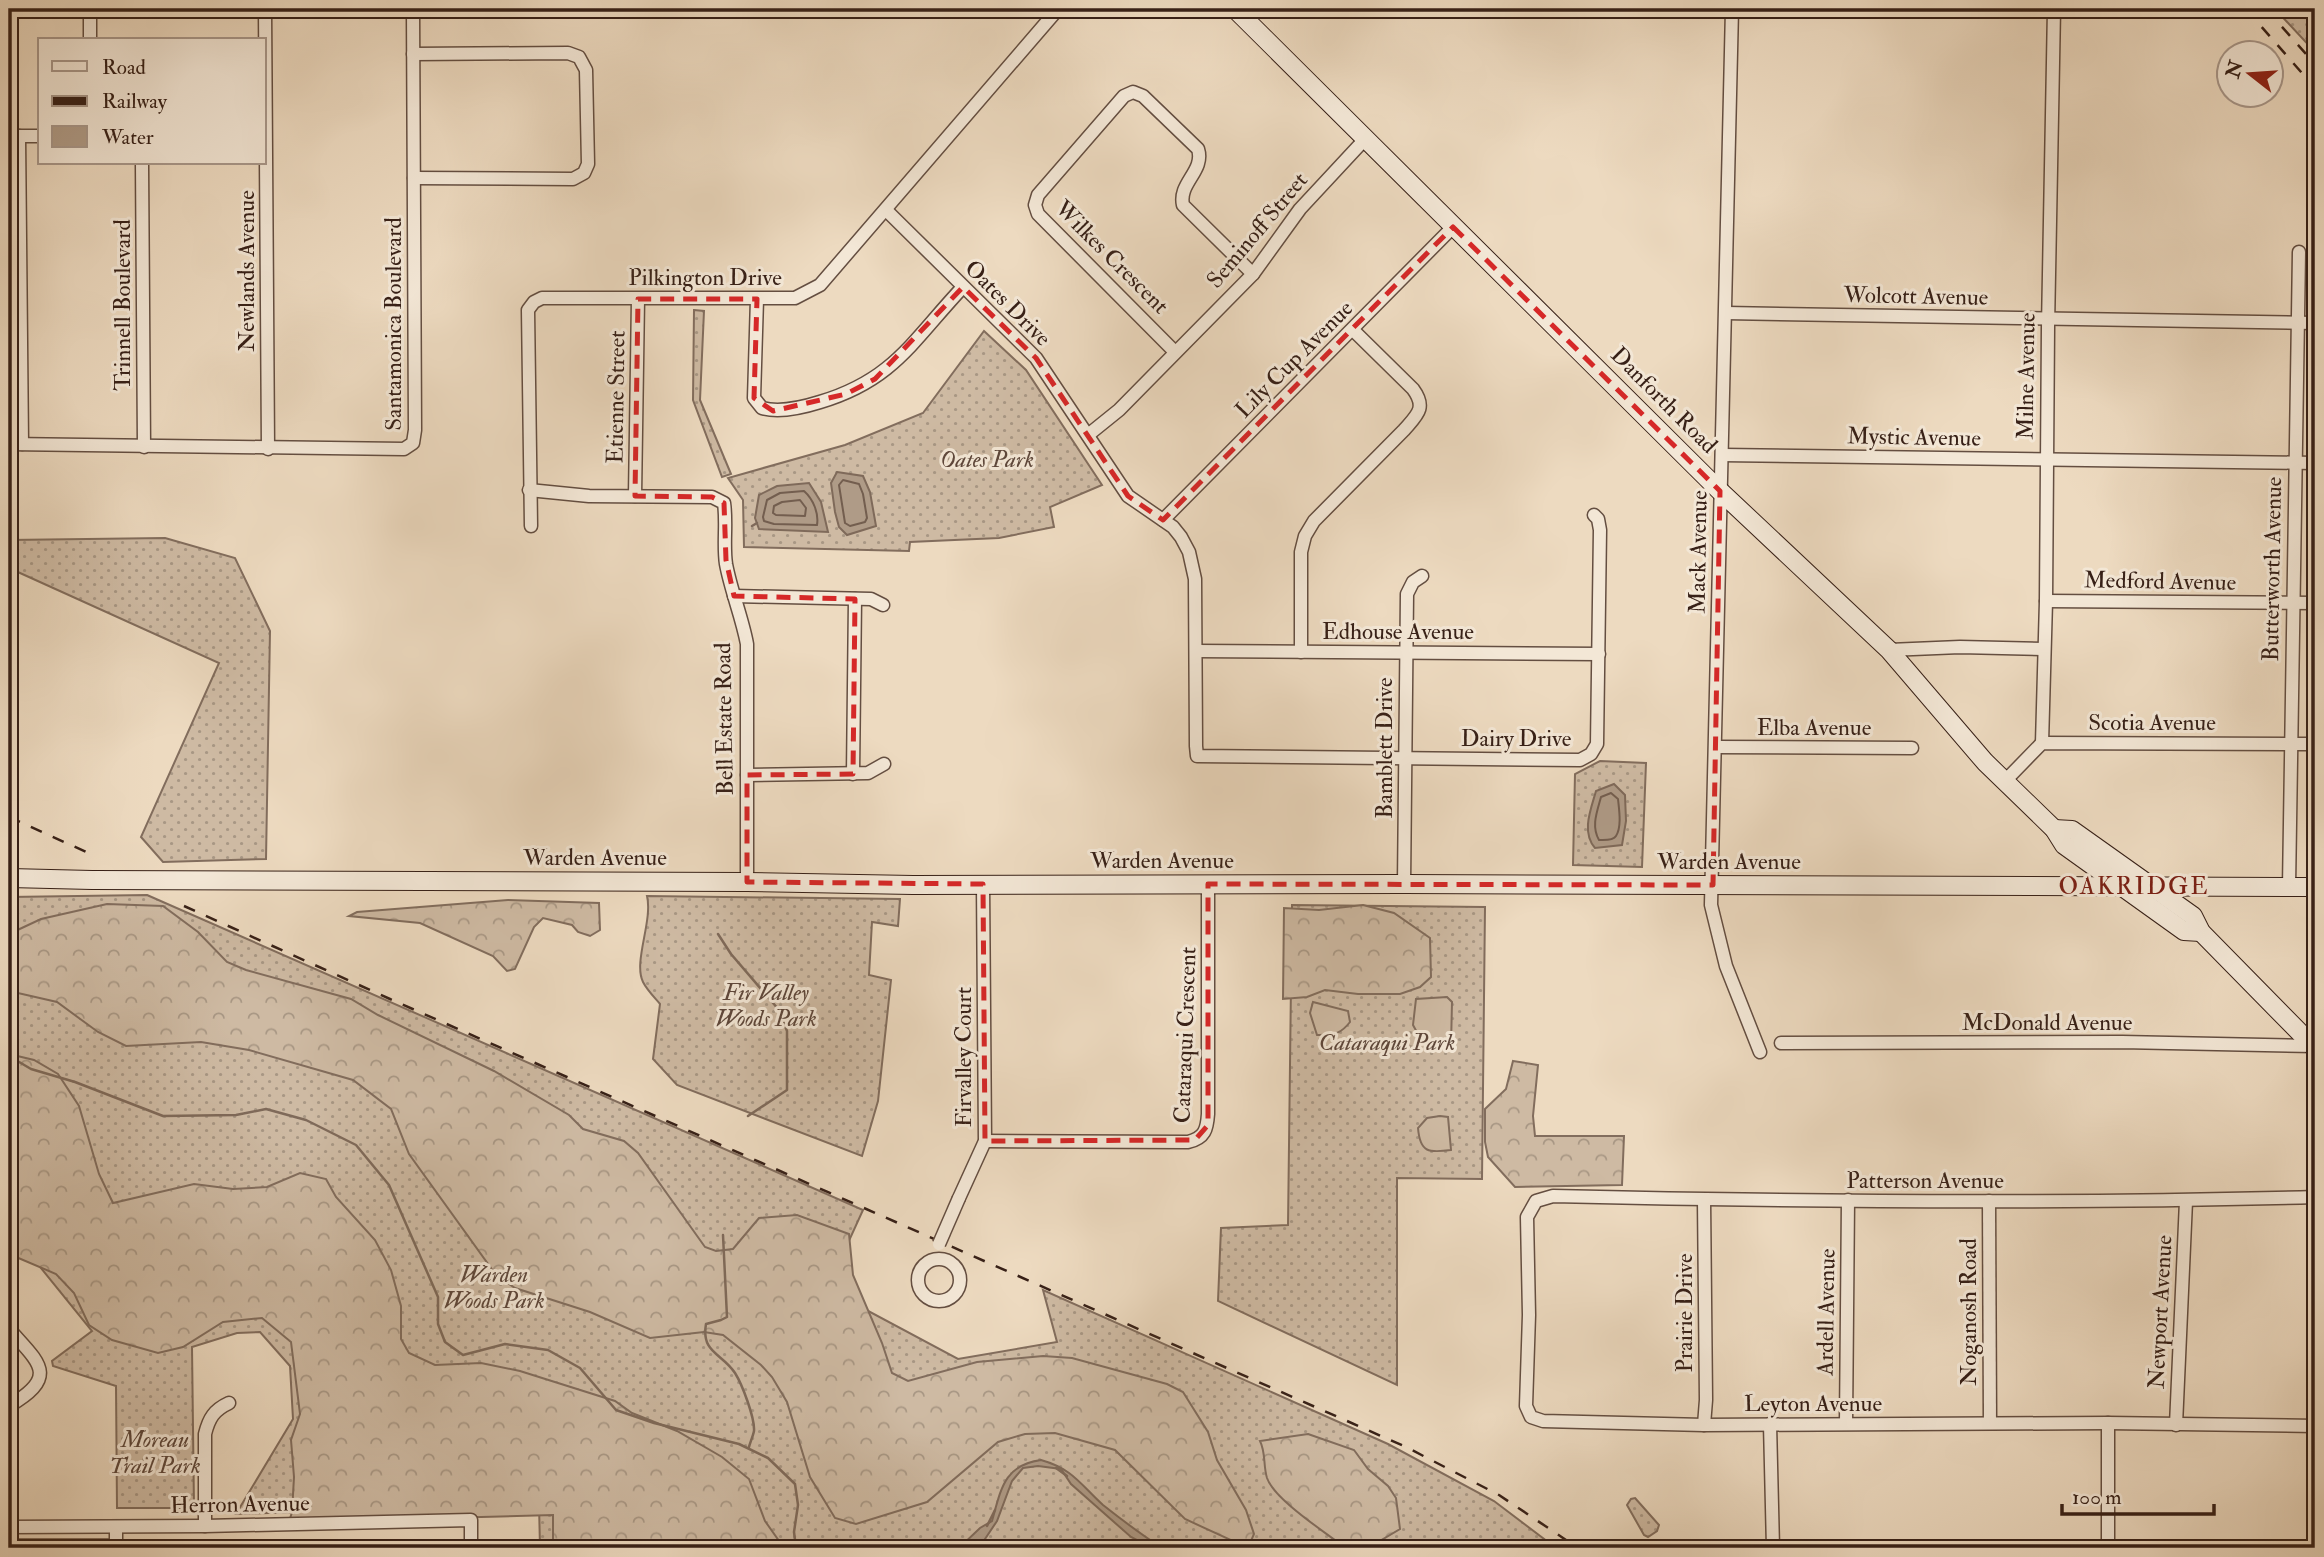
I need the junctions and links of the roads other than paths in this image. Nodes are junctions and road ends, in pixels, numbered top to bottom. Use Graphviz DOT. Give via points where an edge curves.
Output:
graph roads {
  1 [pos="90,9"];
  2 [pos="265,9"];
  3 [pos="413,9"];
  4 [pos="1058,9"];
  5 [pos="1236,9"];
  6 [pos="1732,9"];
  7 [pos="2054,9"];
  8 [pos="90,38"];
  9 [pos="265,38"];
  10 [pos="413,54"];
  11 [pos="14,136"];
  12 [pos="38,136"];
  13 [pos="1366,138"];
  14 [pos="266,156"];
  15 [pos="142,164"];
  16 [pos="414,178"];
  17 [pos="887,210"];
  18 [pos="1454,226"];
  19 [pos="2299,252"];
  20 [pos="1253,274"];
  21 [pos="963,287"];
  22 [pos="638,299"];
  23 [pos="757,299"];
  24 [pos="14,305"];
  25 [pos="1726,313"];
  26 [pos="2048,320"];
  27 [pos="2297,323"];
  28 [pos="2315,323"];
  29 [pos="1353,330"];
  30 [pos="1175,352"];
  31 [pos="1088,435"];
  32 [pos="15,444"];
  33 [pos="144,447"];
  34 [pos="268,449"];
  35 [pos="1722,456"];
  36 [pos="2046,460"];
  37 [pos="2315,463"];
  38 [pos="2295,464"];
  39 [pos="529,490"];
  40 [pos="1720,491"];
  41 [pos="635,496"];
  42 [pos="1594,515"];
  43 [pos="1163,520"];
  44 [pos="531,526"];
  45 [pos="1422,576"];
  46 [pos="734,596"];
  47 [pos="855,598"];
  48 [pos="2046,601"];
  49 [pos="2315,603"];
  50 [pos="2292,604"];
  51 [pos="883,605"];
  52 [pos="2043,649"];
  53 [pos="1889,650"];
  54 [pos="1197,651"];
  55 [pos="1301,652"];
  56 [pos="1406,652"];
  57 [pos="1600,654"];
  58 [pos="2042,743"];
  59 [pos="2291,744"];
  60 [pos="2315,744"];
  61 [pos="1716,747"];
  62 [pos="1912,748"];
  63 [pos="1407,759"];
  64 [pos="884,764"];
  65 [pos="853,774"];
  66 [pos="747,775"];
  67 [pos="2004,782"];
  68 [pos="2054,829"];
  69 [pos="9,878"];
  70 [pos="747,882"];
  71 [pos="984,884"];
  72 [pos="1208,884"];
  73 [pos="1404,884"];
  74 [pos="1713,885"];
  75 [pos="2119,886"];
  76 [pos="2149,886"];
  77 [pos="2289,887"];
  78 [pos="2315,887"];
  79 [pos="2200,932"];
  80 [pos="1781,1043"];
  81 [pos="2315,1047"];
  82 [pos="1760,1052"];
  83 [pos="985,1141"];
  84 [pos="2315,1198"];
  85 [pos="1704,1200"];
  86 [pos="1848,1200"];
  87 [pos="1536,1201"];
  88 [pos="1989,1201"];
  89 [pos="2186,1201"];
  90 [pos="931,1261"];
  91 [pos="9,1329"];
  92 [pos="229,1403"];
  93 [pos="9,1406"];
  94 [pos="1846,1423"];
  95 [pos="1990,1423"];
  96 [pos="2108,1423"];
  97 [pos="1770,1424"];
  98 [pos="1704,1425"];
  99 [pos="2176,1425"];
  100 [pos="2315,1426"];
  101 [pos="205,1526"];
  102 [pos="9,1527"];
  103 [pos="116,1527"];
  104 [pos="116,1548"];
  105 [pos="471,1548"];
  106 [pos="1773,1548"];
  107 [pos="2108,1548"];
  1 -- 8 [label="street"];
  2 -- 9 [label="street, Newlands Avenue"];
  3 -- 10 [label="street, Santamonica Boulevard"];
  4 -- 17 [label="street, Pilkington Drive"];
  5 -- 13 [label="main road, Danforth Road"];
  6 -- 25 [label="street, Mack Avenue"];
  7 -- 26 [label="street, Milne Avenue"];
  10 -- 16 [label="street, Santamonica Boulevard"];
  10 -- 16 [label="street" via="568,53 579,57 586,70 588,164 584,173 573,179"];
  11 -- 12 [label="street"];
  11 -- 24 [label="street"];
  13 -- 18 [label="main road, Danforth Road"];
  13 -- 20 [label="street, Seminoff Street" via="1300,209"];
  14 -- 34 [label="street, Newlands Avenue"];
  15 -- 33 [label="street, Trinnell Boulevard"];
  16 -- 34 [label="street, Santamonica Boulevard" via="413,443 404,449"];
  17 -- 21 [label="street, Oates Drive"];
  17 -- 23 [label="street, Pilkington Drive" via="820,285 795,298"];
  18 -- 29 [label="street, Lily Cup Avenue"];
  18 -- 40 [label="main road, Danforth Road"];
  19 -- 27 [label="street, Butterworth Avenue"];
  20 -- 30 [label="street, Seminoff Street"];
  20 -- 30 [label="street, Wilkes Crescent" via="1183,205 1181,197 1201,158 1198,149 1143,96 1133,92 1124,96 1038,195 1035,205 1038,214"];
  21 -- 23 [label="street" via="899,359 875,379 846,394 773,411 762,408 754,398"];
  21 -- 31 [label="street, Oates Drive" via="1036,358"];
  22 -- 23 [label="street, Pilkington Drive"];
  22 -- 39 [label="street, Pilkington Drive" via="542,298 528,310"];
  22 -- 41 [label="street, Etienne Street"];
  24 -- 32 [label="street"];
  25 -- 26 [label="street, Wolcott Avenue"];
  25 -- 35 [label="street, Mack Avenue"];
  26 -- 27 [label="street, Wolcott Avenue"];
  26 -- 36 [label="street, Milne Avenue"];
  27 -- 28 [label="street, Wolcott Avenue"];
  27 -- 38 [label="street, Butterworth Avenue"];
  29 -- 43 [label="street, Lily Cup Avenue"];
  29 -- 55 [label="street" via="1413,389 1421,407 1305,536"];
  30 -- 31 [label="street, Seminoff Street"];
  31 -- 43 [label="street, Oates Drive" via="1128,496"];
  32 -- 33 [label="street, Santamonica Boulevard"];
  33 -- 34 [label="street, Santamonica Boulevard"];
  35 -- 36 [label="street, Mystic Avenue"];
  35 -- 40 [label="street, Mack Avenue"];
  36 -- 38 [label="street, Mystic Avenue"];
  36 -- 48 [label="street, Milne Avenue"];
  37 -- 38 [label="street, Mystic Avenue"];
  38 -- 50 [label="street, Butterworth Avenue"];
  39 -- 41 [label="street, Bell Estate Road"];
  39 -- 44 [label="street, Pilkington Drive"];
  40 -- 53 [label="main road, Danforth Road"];
  40 -- 61 [label="street, Mack Avenue"];
  41 -- 46 [label="street, Bell Estate Road" via="712,497 724,502 726,560"];
  42 -- 57 [label="street, Dairy Drive" via="1601,530"];
  43 -- 54 [label="street" via="1181,537 1191,559"];
  45 -- 56 [label="street, Bamblett Drive" via="1407,594"];
  46 -- 47 [label="street"];
  46 -- 66 [label="street, Bell Estate Road" via="747,644"];
  47 -- 51 [label="street"];
  47 -- 65 [label="street"];
  48 -- 50 [label="street, Medford Avenue"];
  48 -- 52 [label="street, Milne Avenue"];
  49 -- 50 [label="street, Medford Avenue"];
  50 -- 59 [label="street, Butterworth Avenue"];
  52 -- 53 [label="street"];
  52 -- 58 [label="street, Milne Avenue"];
  53 -- 67 [label="main road, Danforth Road"];
  54 -- 55 [label="street, Edhouse Avenue"];
  54 -- 63 [label="street, Dairy Drive" via="1197,756"];
  55 -- 56 [label="street, Edhouse Avenue"];
  56 -- 57 [label="street, Edhouse Avenue"];
  56 -- 63 [label="street, Bamblett Drive"];
  57 -- 63 [label="street, Dairy Drive" via="1597,744 1580,760"];
  58 -- 59 [label="street, Scotia Avenue"];
  58 -- 67 [label="street"];
  59 -- 60 [label="street, Scotia Avenue"];
  59 -- 77 [label="street, Butterworth Avenue"];
  61 -- 62 [label="street, Elba Avenue"];
  61 -- 74 [label="street, Mack Avenue"];
  63 -- 73 [label="street, Bamblett Drive"];
  64 -- 65 [label="street" via="868,773"];
  65 -- 66 [label="street"];
  66 -- 70 [label="street, Bell Estate Road"];
  67 -- 68 [label="main road, Danforth Road"];
  68 -- 75 [label="main road, Danforth Road" via="2063,845"];
  68 -- 76 [label="main road, Danforth Road" via="2072,830"];
  69 -- 70 [label="main road, Warden Avenue"];
  70 -- 71 [label="main road, Warden Avenue"];
  71 -- 72 [label="main road, Warden Avenue"];
  71 -- 83 [label="street, Firvalley Court"];
  72 -- 73 [label="main road, Warden Avenue"];
  72 -- 83 [label="street, Cataraqui Crescent" via="1208,1125 1204,1134 1188,1142"];
  73 -- 74 [label="main road, Warden Avenue"];
  74 -- 75 [label="main road, Warden Avenue"];
  74 -- 82 [label="street, Mack Avenue" via="1712,905 1726,966"];
  75 -- 76 [label="main road, Warden Avenue"];
  75 -- 79 [label="main road, Danforth Road" via="2185,931"];
  76 -- 77 [label="main road, Warden Avenue"];
  76 -- 79 [label="main road, Danforth Road" via="2193,916"];
  77 -- 78 [label="main road, Warden Avenue"];
  79 -- 81 [label="main road, Danforth Road"];
  80 -- 81 [label="street, McDonald Avenue" via="2122,1042"];
  83 -- 90 [label="street, Firvalley Court, bridge"];
  84 -- 89 [label="street, Patterson Avenue"];
  85 -- 86 [label="street, Patterson Avenue"];
  85 -- 87 [label="street, Patterson Avenue" via="1553,1196"];
  85 -- 98 [label="street, Prairie Drive"];
  86 -- 88 [label="street, Patterson Avenue"];
  86 -- 94 [label="street, Ardell Avenue"];
  87 -- 98 [label="street, Leyton Avenue" via="1527,1217 1526,1406 1531,1417"];
  88 -- 89 [label="street, Patterson Avenue"];
  88 -- 95 [label="street, Noganosh Road"];
  89 -- 99 [label="street, Newport Avenue"];
  91 -- 93 [label="street" via="41,1369 32,1390"];
  92 -- 101 [label="street" via="208,1420 205,1434"];
  94 -- 95 [label="street, Leyton Avenue"];
  94 -- 97 [label="street, Leyton Avenue"];
  95 -- 96 [label="street, Leyton Avenue"];
  96 -- 99 [label="street, Leyton Avenue"];
  96 -- 107 [label="street"];
  97 -- 98 [label="street, Leyton Avenue"];
  97 -- 106 [label="street"];
  99 -- 100 [label="street, Leyton Avenue"];
  101 -- 103 [label="street, Herron Avenue"];
  101 -- 105 [label="street, Herron Avenue" via="471,1520"];
  102 -- 103 [label="street, Herron Avenue"];
  103 -- 104 [label="street"];
}
